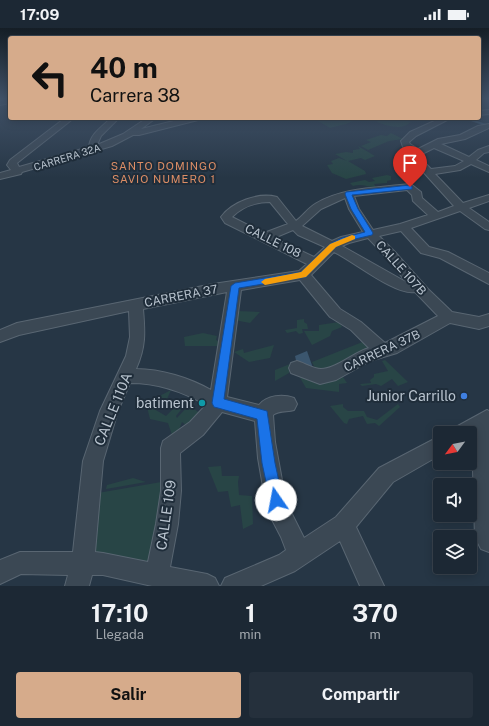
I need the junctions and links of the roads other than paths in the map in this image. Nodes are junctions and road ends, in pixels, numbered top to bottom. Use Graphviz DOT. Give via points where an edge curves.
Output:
graph roads {
  1 [pos="60,125"];
  2 [pos="108,125"];
  3 [pos="142,125"];
  4 [pos="168,125"];
  5 [pos="432,125"];
  6 [pos="489,126"];
  7 [pos="126,136"];
  8 [pos="435,144"];
  9 [pos="93,149"];
  10 [pos="489,149"];
  11 [pos="417,153"];
  12 [pos="470,162"];
  13 [pos="489,169"];
  14 [pos="18,172"];
  15 [pos="429,172"];
  16 [pos="0,176"];
  17 [pos="348,194"];
  18 [pos="489,198"];
  19 [pos="462,208"];
  20 [pos="436,216"];
  21 [pos="294,225"];
  22 [pos="403,227"];
  23 [pos="489,227"];
  24 [pos="369,233"];
  25 [pos="265,236"];
  26 [pos="333,246"];
  27 [pos="316,263"];
  28 [pos="303,275"];
  29 [pos="489,279"];
  30 [pos="235,286"];
  31 [pos="417,287"];
  32 [pos="136,305"];
  33 [pos="448,317"];
  34 [pos="489,320"];
  35 [pos="0,336"];
  36 [pos="383,351"];
  37 [pos="297,368"];
  38 [pos="127,376"];
  39 [pos="218,403"];
  40 [pos="288,404"];
  41 [pos="263,415"];
  42 [pos="485,420"];
  43 [pos="474,426"];
  44 [pos="433,449"];
  45 [pos="344,525"];
  46 [pos="489,541"];
  47 [pos="299,555"];
  48 [pos="83,564"];
  49 [pos="0,572"];
  50 [pos="157,576"];
  51 [pos="77,586"];
  52 [pos="207,586"];
  53 [pos="233,586"];
  54 [pos="372,586"];
  1 -- 14 [label="street" via="16,158 12,165"];
  2 -- 9 [label="street" via="97,136"];
  3 -- 7 [label="street, CARRERA 32A"];
  4 -- 7 [label="street"];
  5 -- 11 [label="street" via="405,141 406,145"];
  6 -- 8 [label="street"];
  7 -- 9 [label="street, CARRERA 32A"];
  8 -- 11 [label="street"];
  8 -- 12 [label="street"];
  9 -- 14 [label="street, CARRERA 32A"];
  10 -- 12 [label="street" via="479,152"];
  11 -- 15 [label="street" via="420,163"];
  12 -- 13 [label="street"];
  12 -- 15 [label="street" via="460,167"];
  14 -- 16 [label="street, CARRERA 32A"];
  15 -- 19 [label="street"];
  17 -- 20 [label="street" via="410,187 417,194 417,199"];
  17 -- 21 [label="street" via="326,202"];
  17 -- 24 [label="street, CALLE 107B"];
  18 -- 19 [label="street"];
  19 -- 20 [label="street"];
  19 -- 23 [label="street"];
  20 -- 22 [label="street"];
  21 -- 25 [label="street"];
  21 -- 25 [label="street, CALLE 108" via="275,201 270,199 257,200 239,207 226,218"];
  21 -- 26 [label="street" via="302,232"];
  22 -- 24 [label="street"];
  22 -- 29 [label="street" via="425,250 444,255"];
  24 -- 26 [label="street"];
  24 -- 31 [label="street, CALLE 107B"];
  25 -- 27 [label="street, CALLE 108"];
  26 -- 27 [label="street"];
  26 -- 31 [label="street" via="400,285"];
  27 -- 28 [label="street"];
  28 -- 30 [label="street, CARRERA 37"];
  28 -- 36 [label="street, CALLE 108" via="335,312 356,326"];
  30 -- 32 [label="street, CARRERA 37"];
  30 -- 39 [label="street, CALLE 109"];
  31 -- 33 [label="street, CALLE 107B"];
  32 -- 35 [label="street, CARRERA 37" via="17,329"];
  32 -- 38 [label="street, CALLE 110A" via="138,337"];
  33 -- 34 [label="street" via="479,323"];
  33 -- 36 [label="street, CARRERA 37B"];
  36 -- 37 [label="street, CARRERA 37B" via="365,356 336,373 320,377"];
  38 -- 39 [label="street" via="148,376 164,380 194,389"];
  38 -- 48 [label="street, CALLE 110A" via="110,411 94,461"];
  39 -- 41 [label="street"];
  39 -- 50 [label="street, CALLE 109" via="192,434 170,448 171,491"];
  40 -- 41 [label="street" via="274,404"];
  41 -- 47 [label="street" via="268,463 278,512 286,522"];
  42 -- 43 [label="street"];
  42 -- 46 [label="street" via="486,537"];
  44 -- 45 [label="street" via="386,475"];
  45 -- 47 [label="street"];
  45 -- 54 [label="street"];
  47 -- 53 [label="street" via="287,563"];
  48 -- 49 [label="street" via="20,563"];
  48 -- 50 [label="street" via="103,564"];
  48 -- 51 [label="street, CALLE 110A"];
  50 -- 52 [label="street"];
}
